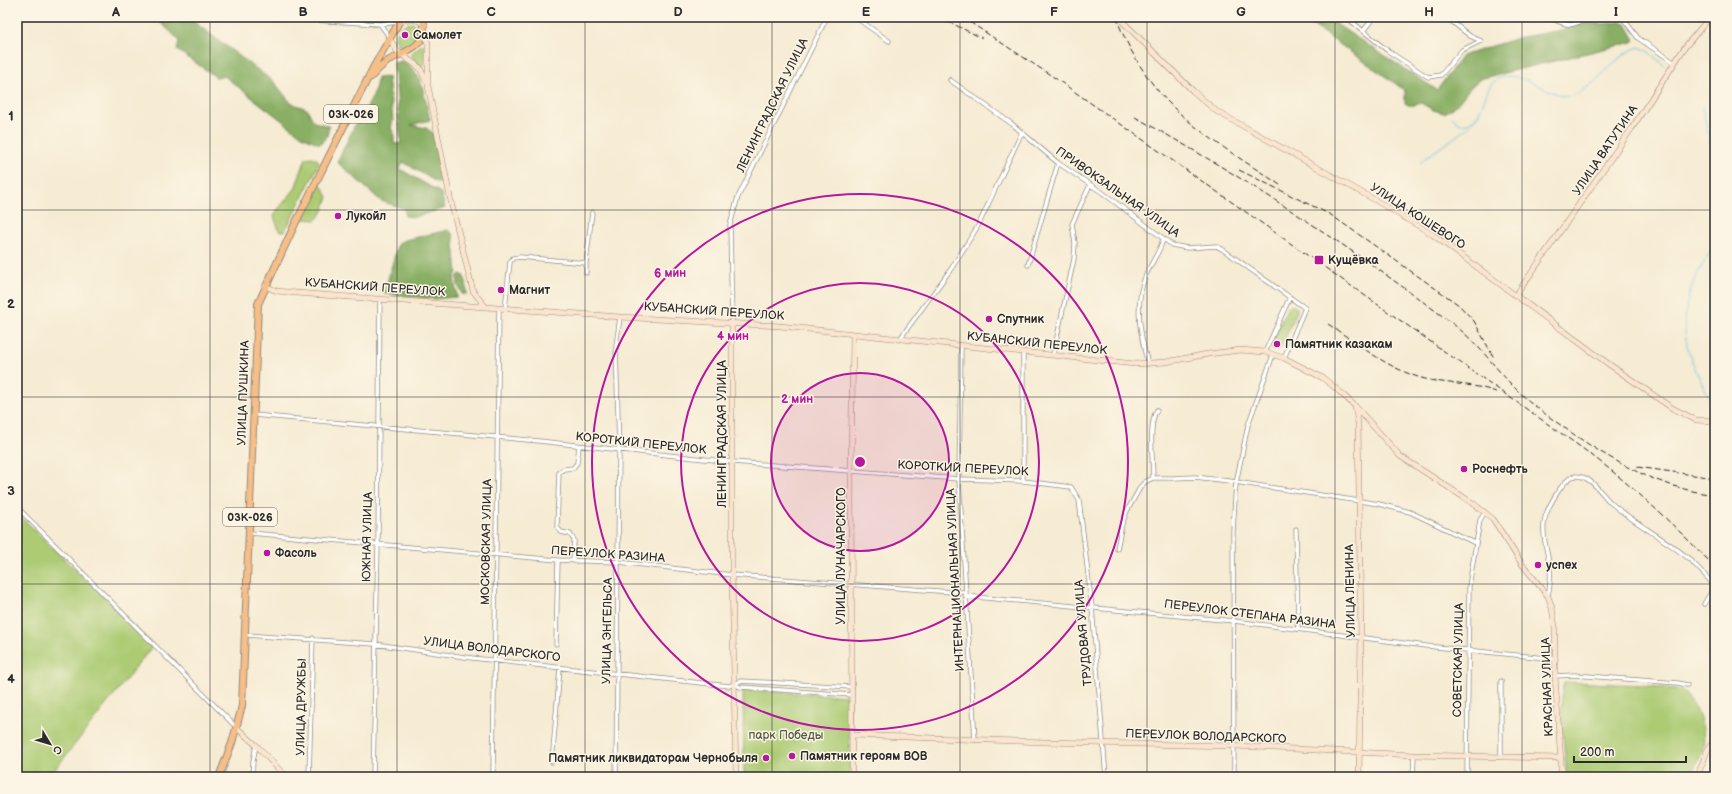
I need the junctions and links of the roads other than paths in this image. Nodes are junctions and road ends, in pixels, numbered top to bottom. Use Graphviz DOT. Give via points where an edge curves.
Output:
graph roads {
  1 [pos="258,17"];
  2 [pos="423,17"];
  3 [pos="827,17"];
  4 [pos="855,17"];
  5 [pos="1118,17"];
  6 [pos="1346,17"];
  7 [pos="1374,17"];
  8 [pos="1446,17"];
  9 [pos="1550,17"];
  10 [pos="1591,17"];
  11 [pos="1622,17"];
  12 [pos="1710,17"];
  13 [pos="401,19"];
  14 [pos="380,24"];
  15 [pos="425,28"];
  16 [pos="1364,30"];
  17 [pos="390,39"];
  18 [pos="889,41"];
  19 [pos="402,54"];
  20 [pos="1675,64"];
  21 [pos="950,80"];
  22 [pos="366,82"];
  23 [pos="428,86"];
  24 [pos="1022,132"];
  25 [pos="1058,163"];
  26 [pos="1090,185"];
  27 [pos="592,212"];
  28 [pos="1163,239"];
  29 [pos="586,263"];
  30 [pos="1028,265"];
  31 [pos="586,273"];
  32 [pos="265,286"];
  33 [pos="1516,296"];
  34 [pos="1290,297"];
  35 [pos="380,298"];
  36 [pos="485,306"];
  37 [pos="502,308"];
  38 [pos="620,317"];
  39 [pos="732,323"];
  40 [pos="853,334"];
  41 [pos="899,340"];
  42 [pos="961,346"];
  43 [pos="1024,352"];
  44 [pos="1264,352"];
  45 [pos="1052,355"];
  46 [pos="1273,355"];
  47 [pos="1284,358"];
  48 [pos="1148,364"];
  49 [pos="1355,406"];
  50 [pos="1157,410"];
  51 [pos="253,415"];
  52 [pos="1715,421"];
  53 [pos="378,427"];
  54 [pos="497,438"];
  55 [pos="579,447"];
  56 [pos="619,451"];
  57 [pos="732,462"];
  58 [pos="851,472"];
  59 [pos="1153,478"];
  60 [pos="959,479"];
  61 [pos="1023,481"];
  62 [pos="1236,483"];
  63 [pos="1074,489"];
  64 [pos="1359,500"];
  65 [pos="17,507"];
  66 [pos="1485,512"];
  67 [pos="1296,529"];
  68 [pos="1503,532"];
  69 [pos="250,533"];
  70 [pos="1475,543"];
  71 [pos="378,544"];
  72 [pos="1117,549"];
  73 [pos="496,555"];
  74 [pos="558,560"];
  75 [pos="573,561"];
  76 [pos="618,562"];
  77 [pos="732,575"];
  78 [pos="851,584"];
  79 [pos="965,594"];
  80 [pos="1548,596"];
  81 [pos="1704,604"];
  82 [pos="1092,606"];
  83 [pos="1234,621"];
  84 [pos="1298,629"];
  85 [pos="247,635"];
  86 [pos="1361,637"];
  87 [pos="313,638"];
  88 [pos="375,644"];
  89 [pos="556,644"];
  90 [pos="1468,649"];
  91 [pos="495,659"];
  92 [pos="1556,659"];
  93 [pos="560,668"];
  94 [pos="616,673"];
  95 [pos="1555,676"];
  96 [pos="1501,681"];
  97 [pos="734,684"];
  98 [pos="1687,685"];
  99 [pos="852,687"];
  100 [pos="852,694"];
  101 [pos="237,728"];
  102 [pos="852,735"];
  103 [pos="1715,739"];
  104 [pos="975,740"];
  105 [pos="1103,743"];
  106 [pos="256,745"];
  107 [pos="1235,746"];
  108 [pos="1358,752"];
  109 [pos="1414,755"];
  110 [pos="1466,756"];
  111 [pos="1500,756"];
  112 [pos="1560,758"];
  113 [pos="552,762"];
  114 [pos="219,777"];
  115 [pos="252,777"];
  116 [pos="286,777"];
  117 [pos="309,777"];
  118 [pos="373,777"];
  119 [pos="493,777"];
  120 [pos="616,777"];
  121 [pos="736,777"];
  122 [pos="852,777"];
  123 [pos="1106,777"];
  124 [pos="1234,777"];
  125 [pos="1359,777"];
  126 [pos="1413,777"];
  127 [pos="1467,777"];
  128 [pos="1562,777"];
  129 [pos="1697,777"];
  1 -- 14 [label="street"];
  2 -- 15 [label="main road"];
  3 -- 39 [label="street, ЛЕНИНГРАДСКАЯ УЛИЦА" via="738,196 730,233"];
  4 -- 18 [label="street"];
  5 -- 33 [label="street, УЛИЦА КОШЕВОГО" via="1193,92 1216,111 1398,213 1432,234"];
  6 -- 16 [label="street"];
  7 -- 16 [label="street"];
  8 -- 16 [label="street" via="1470,36 1482,41 1462,50 1444,73 1432,77 1388,50"];
  9 -- 10 [label="street" via="1566,26"];
  11 -- 20 [label="street" via="1638,38"];
  12 -- 20 [label="street, УЛИЦА ВАТУТИНА" via="1685,46"];
  13 -- 14 [label="street"];
  13 -- 15 [label="street" via="420,21"];
  13 -- 17 [label="main road, УЛИЦА ПУШКИНА / 03К-026"];
  14 -- 17 [label="street"];
  15 -- 19 [label="main road, УЛИЦА ПУШКИНА / 03К-026" via="415,46"];
  15 -- 23 [label="street" via="428,44"];
  17 -- 19 [label="street"];
  17 -- 22 [label="main road, УЛИЦА ПУШКИНА / 03К-026"];
  19 -- 22 [label="main road, УЛИЦА ПУШКИНА / 03К-026" via="381,67"];
  19 -- 23 [label="street" via="420,68"];
  20 -- 33 [label="street, УЛИЦА ВАТУТИНА"];
  21 -- 24 [label="street, ПРИВОКЗАЛЬНАЯ УЛИЦА"];
  22 -- 32 [label="main road, УЛИЦА ПУШКИНА / 03К-026"];
  23 -- 36 [label="street" via="451,202 473,291"];
  24 -- 25 [label="street, ПРИВОКЗАЛЬНАЯ УЛИЦА"];
  24 -- 41 [label="street" via="978,226 952,269"];
  25 -- 26 [label="street, ПРИВОКЗАЛЬНАЯ УЛИЦА"];
  25 -- 30 [label="street"];
  26 -- 28 [label="street, ПРИВОКЗАЛЬНАЯ УЛИЦА"];
  26 -- 45 [label="street" via="1072,224 1076,243 1074,259"];
  27 -- 29 [label="street"];
  28 -- 34 [label="street, ПРИВОКЗАЛЬНАЯ УЛИЦА" via="1179,247 1216,246"];
  28 -- 48 [label="street" via="1162,247 1146,274 1140,297 1140,329"];
  29 -- 31 [label="street"];
  29 -- 37 [label="street" via="513,258 510,262"];
  32 -- 35 [label="street, КУБАНСКИЙ ПЕРЕУЛОК" via="281,292"];
  32 -- 51 [label="main road, УЛИЦА ПУШКИНА / 03К-026" via="257,314"];
  33 -- 52 [label="street, УЛИЦА КОШЕВОГО" via="1672,408 1696,420"];
  34 -- 44 [label="street"];
  34 -- 47 [label="street, ПРИВОКЗАЛЬНАЯ УЛИЦА" via="1305,308"];
  35 -- 36 [label="street, КУБАНСКИЙ ПЕРЕУЛОК"];
  35 -- 53 [label="street, ЮЖНАЯ УЛИЦА"];
  36 -- 37 [label="street, КУБАНСКИЙ ПЕРЕУЛОК"];
  37 -- 38 [label="street, КУБАНСКИЙ ПЕРЕУЛОК"];
  37 -- 54 [label="street, МОСКОВСКАЯ УЛИЦА"];
  38 -- 39 [label="street, КУБАНСКИЙ ПЕРЕУЛОК"];
  38 -- 56 [label="street, УЛИЦА ЭНГЕЛЬСА" via="616,346"];
  39 -- 40 [label="street, КУБАНСКИЙ ПЕРЕУЛОК"];
  39 -- 57 [label="street, ЛЕНИНГРАДСКАЯ УЛИЦА"];
  40 -- 41 [label="street, КУБАНСКИЙ ПЕРЕУЛОК"];
  40 -- 58 [label="street, УЛИЦА ЛУНАЧАРСКОГО"];
  41 -- 42 [label="street, КУБАНСКИЙ ПЕРЕУЛОК"];
  42 -- 43 [label="street, КУБАНСКИЙ ПЕРЕУЛОК"];
  42 -- 60 [label="street, ИНТЕРНАЦИОНАЛЬНАЯ УЛИЦА"];
  43 -- 45 [label="street, КУБАНСКИЙ ПЕРЕУЛОК"];
  43 -- 61 [label="street"];
  44 -- 46 [label="street, КУБАНСКИЙ ПЕРЕУЛОК"];
  44 -- 48 [label="street, КУБАНСКИЙ ПЕРЕУЛОК" via="1241,350"];
  45 -- 48 [label="street, КУБАНСКИЙ ПЕРЕУЛОК"];
  46 -- 47 [label="street, КУБАНСКИЙ ПЕРЕУЛОК"];
  46 -- 62 [label="street" via="1248,424"];
  47 -- 49 [label="street, КУБАНСКИЙ ПЕРЕУЛОК" via="1322,378"];
  49 -- 64 [label="street, УЛИЦА ЛЕНИНА" via="1358,423"];
  49 -- 66 [label="street, КУБАНСКИЙ ПЕРЕУЛОК" via="1400,456"];
  50 -- 59 [label="street" via="1153,418 1152,434"];
  51 -- 53 [label="street, КОРОТКИЙ ПЕРЕУЛОК"];
  51 -- 69 [label="main road, УЛИЦА ПУШКИНА / 03К-026"];
  53 -- 54 [label="street, КОРОТКИЙ ПЕРЕУЛОК"];
  53 -- 71 [label="street, ЮЖНАЯ УЛИЦА"];
  54 -- 55 [label="street, КОРОТКИЙ ПЕРЕУЛОК"];
  54 -- 73 [label="street, МОСКОВСКАЯ УЛИЦА"];
  55 -- 56 [label="street, КОРОТКИЙ ПЕРЕУЛОК"];
  55 -- 75 [label="street" via="573,468 559,472 557,527 561,532 570,534 574,540"];
  56 -- 57 [label="street, КОРОТКИЙ ПЕРЕУЛОК"];
  56 -- 76 [label="street, УЛИЦА ЭНГЕЛЬСА"];
  57 -- 58 [label="street, КОРОТКИЙ ПЕРЕУЛОК"];
  57 -- 77 [label="street, ЛЕНИНГРАДСКАЯ УЛИЦА"];
  58 -- 60 [label="street, КОРОТКИЙ ПЕРЕУЛОК"];
  58 -- 78 [label="street, УЛИЦА ЛУНАЧАРСКОГО"];
  59 -- 62 [label="street" via="1195,477"];
  59 -- 72 [label="street" via="1141,486 1127,511"];
  60 -- 61 [label="street, КОРОТКИЙ ПЕРЕУЛОК"];
  60 -- 79 [label="street, ИНТЕРНАЦИОНАЛЬНАЯ УЛИЦА"];
  61 -- 63 [label="street, КОРОТКИЙ ПЕРЕУЛОК" via="1071,486"];
  62 -- 64 [label="street"];
  62 -- 83 [label="street" via="1233,531"];
  63 -- 82 [label="street, ТРУДОВАЯ УЛИЦА" via="1079,500"];
  64 -- 70 [label="street" via="1410,512"];
  64 -- 86 [label="street, УЛИЦА ЛЕНИНА"];
  65 -- 101 [label="street"];
  66 -- 68 [label="street, КУБАНСКИЙ ПЕРЕУЛОК"];
  66 -- 70 [label="street, СОВЕТСКАЯ УЛИЦА" via="1480,520"];
  67 -- 84 [label="street"];
  68 -- 80 [label="street, КРАСНАЯ УЛИЦА"];
  69 -- 71 [label="street, ПЕРЕУЛОК РАЗИНА"];
  69 -- 85 [label="main road, УЛИЦА ПУШКИНА / 03К-026"];
  70 -- 90 [label="street, СОВЕТСКАЯ УЛИЦА" via="1469,586"];
  71 -- 73 [label="street, ПЕРЕУЛОК РАЗИНА"];
  71 -- 88 [label="street, ЮЖНАЯ УЛИЦА"];
  73 -- 74 [label="street, ПЕРЕУЛОК РАЗИНА"];
  73 -- 91 [label="street, МОСКОВСКАЯ УЛИЦА"];
  74 -- 75 [label="street, ПЕРЕУЛОК РАЗИНА"];
  74 -- 89 [label="street"];
  75 -- 76 [label="street, ПЕРЕУЛОК РАЗИНА"];
  76 -- 77 [label="street, ПЕРЕУЛОК РАЗИНА"];
  76 -- 94 [label="street, УЛИЦА ЭНГЕЛЬСА"];
  77 -- 78 [label="street, ПЕРЕУЛОК РАЗИНА"];
  77 -- 97 [label="street, ЛЕНИНГРАДСКАЯ УЛИЦА"];
  78 -- 79 [label="street, ПЕРЕУЛОК РАЗИНА"];
  78 -- 99 [label="street, УЛИЦА ЛУНАЧАРСКОГО"];
  79 -- 82 [label="street, ПЕРЕУЛОК СТЕПАНА РАЗИНА"];
  79 -- 104 [label="street, ИНТЕРНАЦИОНАЛЬНАЯ УЛИЦА"];
  80 -- 81 [label="street, КРАСНАЯ УЛИЦА" via="1550,570 1544,521 1565,481 1571,476 1580,476 1591,482 1626,515 1688,558 1713,584 1713,589"];
  80 -- 92 [label="street, КРАСНАЯ УЛИЦА" via="1554,626"];
  82 -- 83 [label="street, ПЕРЕУЛОК СТЕПАНА РАЗИНА"];
  82 -- 105 [label="street, ТРУДОВАЯ УЛИЦА"];
  83 -- 84 [label="street, ПЕРЕУЛОК СТЕПАНА РАЗИНА"];
  83 -- 107 [label="street"];
  84 -- 86 [label="street, ПЕРЕУЛОК СТЕПАНА РАЗИНА"];
  85 -- 87 [label="street, УЛИЦА ВОЛОДАРСКОГО"];
  85 -- 101 [label="main road, УЛИЦА ПУШКИНА / 03К-026" via="242,706"];
  86 -- 90 [label="street, ПЕРЕУЛОК СТЕПАНА РАЗИНА"];
  86 -- 108 [label="street, УЛИЦА ЛЕНИНА"];
  87 -- 88 [label="street, УЛИЦА ВОЛОДАРСКОГО"];
  87 -- 117 [label="street, УЛИЦА ДРУЖБЫ"];
  88 -- 91 [label="street, УЛИЦА ВОЛОДАРСКОГО"];
  88 -- 118 [label="street, ЮЖНАЯ УЛИЦА"];
  90 -- 92 [label="street, ПЕРЕУЛОК СТЕПАНА РАЗИНА"];
  90 -- 110 [label="street, СОВЕТСКАЯ УЛИЦА"];
  91 -- 93 [label="street, УЛИЦА ВОЛОДАРСКОГО"];
  91 -- 119 [label="street, МОСКОВСКАЯ УЛИЦА"];
  92 -- 95 [label="street, КРАСНАЯ УЛИЦА"];
  93 -- 94 [label="street, УЛИЦА ВОЛОДАРСКОГО"];
  93 -- 113 [label="street"];
  94 -- 97 [label="street, УЛИЦА ВОЛОДАРСКОГО" via="729,686"];
  94 -- 120 [label="street, УЛИЦА ЭНГЕЛЬСА"];
  95 -- 98 [label="street" via="1678,682"];
  95 -- 112 [label="street, КРАСНАЯ УЛИЦА"];
  96 -- 111 [label="street"];
  97 -- 99 [label="street, УЛИЦА ВОЛОДАРСКОГО" via="740,681"];
  97 -- 100 [label="street, УЛИЦА ВОЛОДАРСКОГО" via="740,687"];
  97 -- 121 [label="street, ЛЕНИНГРАДСКАЯ УЛИЦА"];
  99 -- 100 [label="street, УЛИЦА ЛУНАЧАРСКОГО"];
  100 -- 102 [label="street, УЛИЦА ЛУНАЧАРСКОГО"];
  101 -- 106 [label="street"];
  101 -- 114 [label="main road, УЛИЦА ПУШКИНА / 03К-026"];
  102 -- 104 [label="street, ПЕРЕУЛОК ВОЛОДАРСКОГО"];
  102 -- 122 [label="street, УЛИЦА ЛУНАЧАРСКОГО"];
  103 -- 129 [label="street" via="1708,749"];
  104 -- 105 [label="street, ПЕРЕУЛОК ВОЛОДАРСКОГО"];
  105 -- 107 [label="street, ПЕРЕУЛОК ВОЛОДАРСКОГО"];
  105 -- 123 [label="street, ТРУДОВАЯ УЛИЦА"];
  106 -- 115 [label="street"];
  106 -- 116 [label="street"];
  107 -- 108 [label="street, ПЕРЕУЛОК ВОЛОДАРСКОГО"];
  107 -- 124 [label="street"];
  108 -- 109 [label="street, ПЕРЕУЛОК ВОЛОДАРСКОГО"];
  108 -- 125 [label="street, УЛИЦА ЛЕНИНА"];
  109 -- 110 [label="street, ПЕРЕУЛОК ВОЛОДАРСКОГО"];
  109 -- 126 [label="street"];
  110 -- 111 [label="street, ПЕРЕУЛОК ВОЛОДАРСКОГО"];
  110 -- 127 [label="street, СОВЕТСКАЯ УЛИЦА"];
  111 -- 112 [label="street, ПЕРЕУЛОК ВОЛОДАРСКОГО"];
  112 -- 128 [label="street, КРАСНАЯ УЛИЦА"];
}
